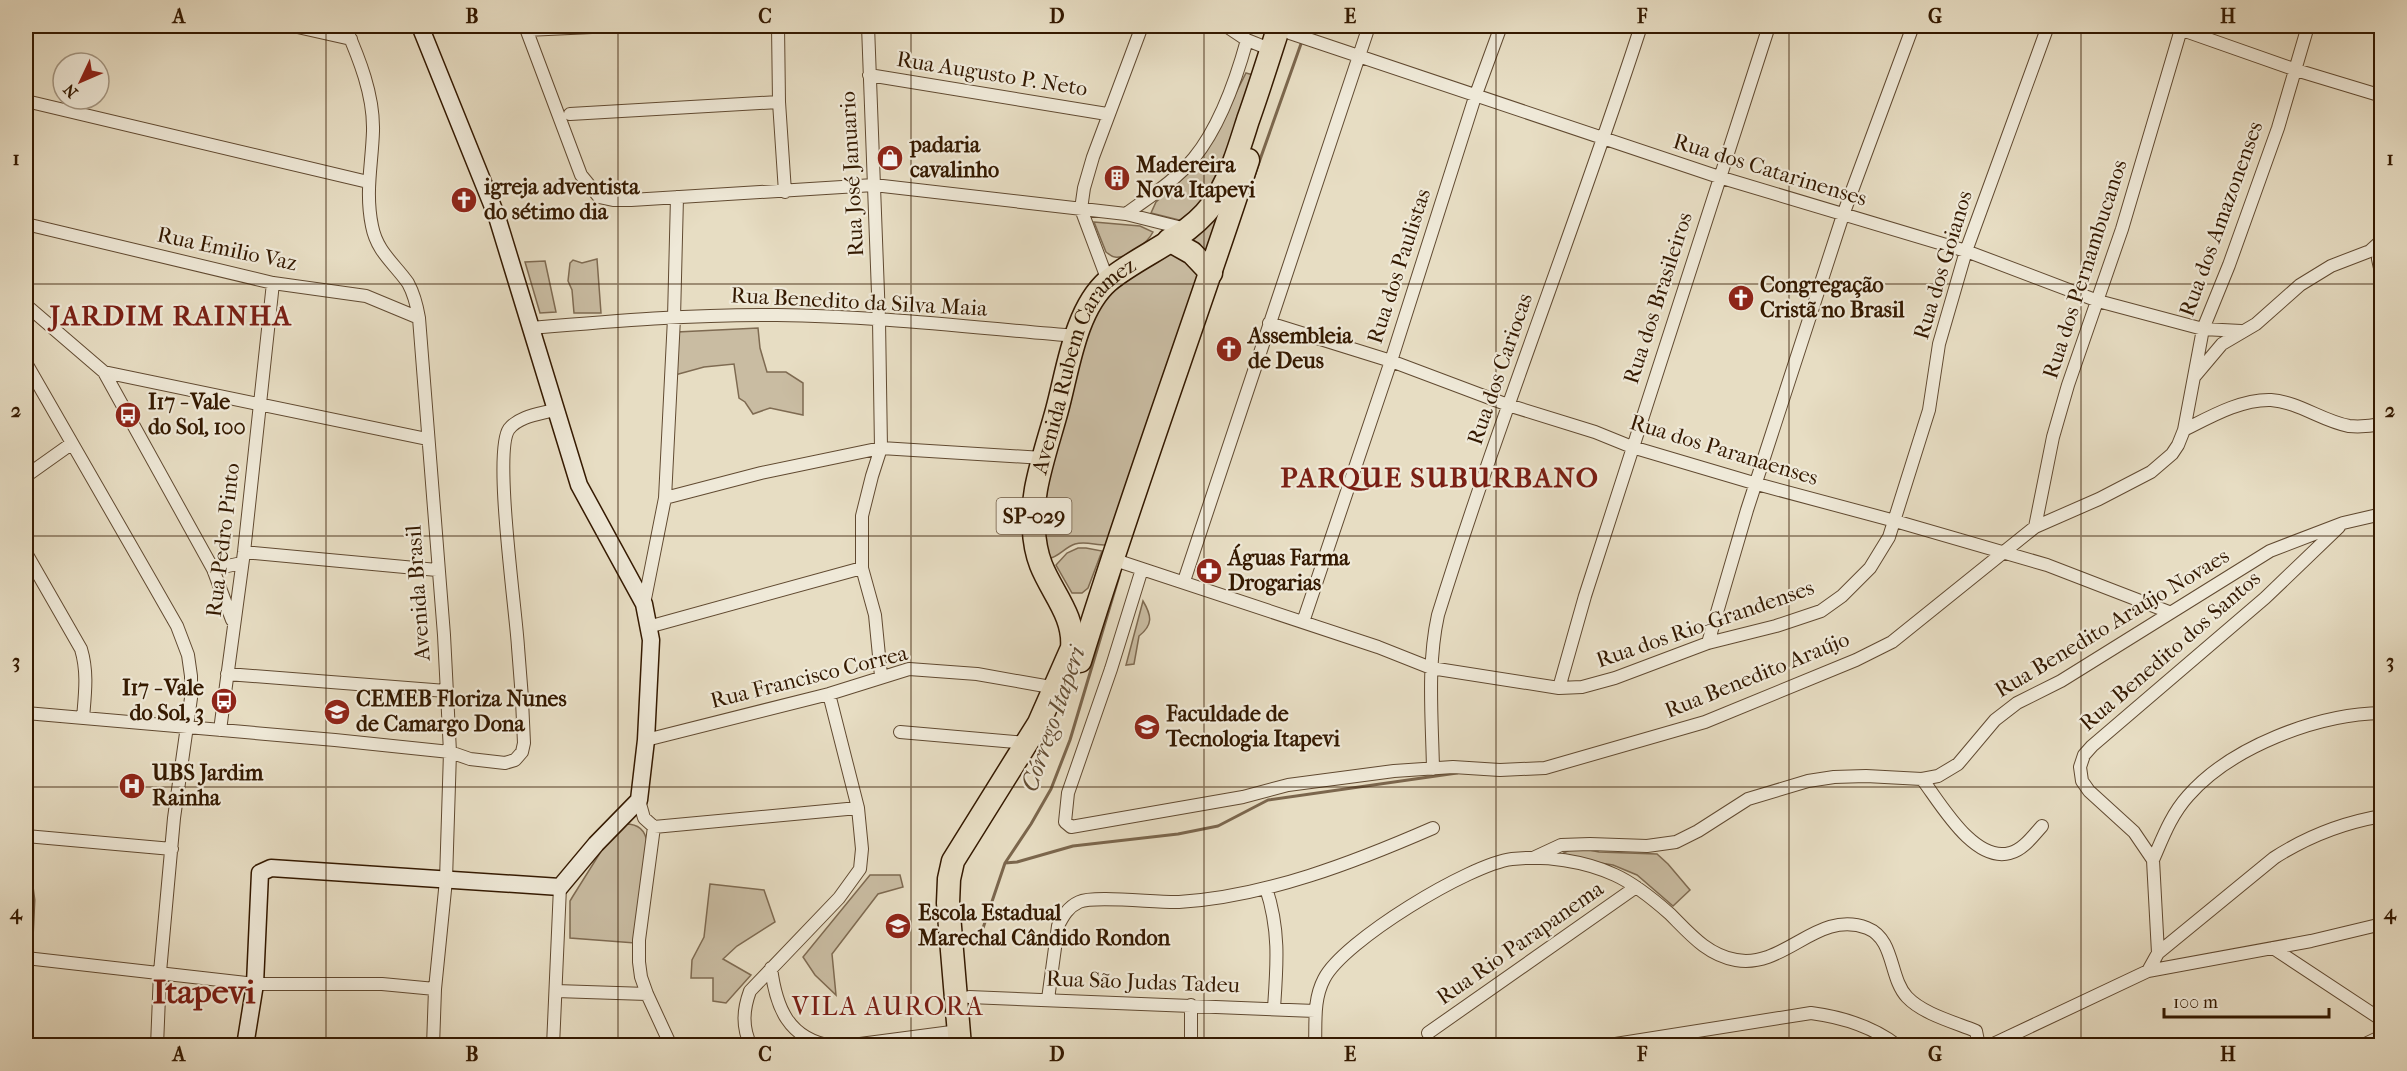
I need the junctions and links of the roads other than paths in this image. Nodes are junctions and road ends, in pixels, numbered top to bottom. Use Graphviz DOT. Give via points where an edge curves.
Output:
graph roads {
  1 [pos="293,26"];
  2 [pos="345,26"];
  3 [pos="420,26"];
  4 [pos="614,26"];
  5 [pos="778,26"];
  6 [pos="868,26"];
  7 [pos="1142,26"];
  8 [pos="1226,26"];
  9 [pos="1369,26"];
  10 [pos="1501,26"];
  11 [pos="1641,26"];
  12 [pos="1769,26"];
  13 [pos="1913,26"];
  14 [pos="2048,26"];
  15 [pos="2178,26"];
  16 [pos="2308,26"];
  17 [pos="526,28"];
  18 [pos="1290,30"];
  19 [pos="351,39"];
  20 [pos="1247,40"];
  21 [pos="1272,50"];
  22 [pos="1359,55"];
  23 [pos="2296,70"];
  24 [pos="869,75"];
  25 [pos="2382,96"];
  26 [pos="1475,97"];
  27 [pos="26,100"];
  28 [pos="779,102"];
  29 [pos="570,114"];
  30 [pos="1107,114"];
  31 [pos="1604,139"];
  32 [pos="1719,177"];
  33 [pos="368,183"];
  34 [pos="874,185"];
  35 [pos="785,192"];
  36 [pos="677,197"];
  37 [pos="1081,209"];
  38 [pos="1126,214"];
  39 [pos="1843,215"];
  40 [pos="26,224"];
  41 [pos="1178,235"];
  42 [pos="2381,240"];
  43 [pos="1966,250"];
  44 [pos="1211,273"];
  45 [pos="2382,277"];
  46 [pos="1108,281"];
  47 [pos="273,283"];
  48 [pos="2098,301"];
  49 [pos="26,305"];
  50 [pos="419,318"];
  51 [pos="674,318"];
  52 [pos="879,320"];
  53 [pos="1269,323"];
  54 [pos="531,328"];
  55 [pos="2203,329"];
  56 [pos="2241,331"];
  57 [pos="1077,336"];
  58 [pos="1391,361"];
  59 [pos="26,363"];
  60 [pos="104,372"];
  61 [pos="2193,379"];
  62 [pos="261,403"];
  63 [pos="1508,405"];
  64 [pos="555,410"];
  65 [pos="2382,424"];
  66 [pos="2184,430"];
  67 [pos="427,439"];
  68 [pos="72,444"];
  69 [pos="1632,447"];
  70 [pos="882,448"];
  71 [pos="1043,458"];
  72 [pos="26,476"];
  73 [pos="1757,484"];
  74 [pos="665,498"];
  75 [pos="2382,514"];
  76 [pos="1895,521"];
  77 [pos="2343,523"];
  78 [pos="2035,527"];
  79 [pos="2001,552"];
  80 [pos="26,554"];
  81 [pos="243,558"];
  82 [pos="862,568"];
  83 [pos="1109,568"];
  84 [pos="213,569"];
  85 [pos="1142,569"];
  86 [pos="437,570"];
  87 [pos="1044,572"];
  88 [pos="1184,581"];
  89 [pos="644,604"];
  90 [pos="2169,612"];
  91 [pos="233,622"];
  92 [pos="1303,622"];
  93 [pos="648,627"];
  94 [pos="1708,643"];
  95 [pos="1431,668"];
  96 [pos="227,674"];
  97 [pos="881,676"];
  98 [pos="1559,688"];
  99 [pos="1054,690"];
  100 [pos="446,691"];
  101 [pos="829,694"];
  102 [pos="26,713"];
  103 [pos="2382,713"];
  104 [pos="83,718"];
  105 [pos="186,728"];
  106 [pos="220,730"];
  107 [pos="900,732"];
  108 [pos="646,740"];
  109 [pos="1026,743"];
  110 [pos="450,752"];
  111 [pos="1433,769"];
  112 [pos="1922,779"];
  113 [pos="639,800"];
  114 [pos="858,808"];
  115 [pos="2382,816"];
  116 [pos="2042,826"];
  117 [pos="654,827"];
  118 [pos="1433,828"];
  119 [pos="26,836"];
  120 [pos="172,849"];
  121 [pos="1533,858"];
  122 [pos="2153,860"];
  123 [pos="446,880"];
  124 [pos="1636,886"];
  125 [pos="560,887"];
  126 [pos="1266,888"];
  127 [pos="2382,924"];
  128 [pos="2273,948"];
  129 [pos="2158,952"];
  130 [pos="26,958"];
  131 [pos="771,968"];
  132 [pos="2148,971"];
  133 [pos="160,972"];
  134 [pos="255,984"];
  135 [pos="435,988"];
  136 [pos="556,991"];
  137 [pos="647,994"];
  138 [pos="969,997"];
  139 [pos="1048,999"];
  140 [pos="1191,1005"];
  141 [pos="1274,1008"];
  142 [pos="1315,1011"];
  143 [pos="2382,1020"];
  144 [pos="1428,1033"];
  145 [pos="2382,1036"];
  146 [pos="964,1041"];
  147 [pos="157,1046"];
  148 [pos="244,1046"];
  149 [pos="433,1046"];
  150 [pos="553,1046"];
  151 [pos="671,1046"];
  152 [pos="751,1046"];
  153 [pos="832,1046"];
  154 [pos="845,1046"];
  155 [pos="1191,1046"];
  156 [pos="1315,1046"];
  157 [pos="1603,1046"];
  158 [pos="1898,1046"];
  159 [pos="1979,1046"];
  160 [pos="1989,1046"];
  161 [pos="2361,1046"];
  1 -- 19 [label="street"];
  2 -- 19 [label="street, Avenida Brasil"];
  3 -- 54 [label="street" via="496,217"];
  4 -- 17 [label="street"];
  5 -- 28 [label="street"];
  6 -- 24 [label="street, Rua José Januario"];
  7 -- 30 [label="street"];
  8 -- 20 [label="street"];
  9 -- 22 [label="street"];
  10 -- 26 [label="street, Rua dos Paulistas"];
  11 -- 31 [label="street, Rua dos Cariocas"];
  12 -- 32 [label="street, Rua dos Brasileiros"];
  13 -- 39 [label="street"];
  14 -- 43 [label="street, Rua dos Goianos"];
  15 -- 23 [label="street"];
  15 -- 48 [label="street, Rua dos Pernambucanos" via="2140,170"];
  16 -- 23 [label="street, Rua dos Amazonenses"];
  17 -- 36 [label="street" via="581,176 589,187 599,197 612,200"];
  18 -- 21 [label="highway, Avenida Rubem Caramez / SP-029"];
  18 -- 22 [label="street, Rua dos Catarinenses"];
  18 -- 44 [label="highway, SP-029"];
  19 -- 33 [label="street, Avenida Brasil" via="371,102"];
  20 -- 21 [label="street"];
  20 -- 38 [label="street" via="1229,92 1204,144 1181,172"];
  21 -- 41 [label="highway, Avenida Rubem Caramez / SP-029" via="1236,157 1218,196"];
  22 -- 26 [label="street, Rua dos Catarinenses"];
  22 -- 53 [label="street"];
  23 -- 25 [label="street"];
  23 -- 55 [label="street, Rua dos Amazonenses"];
  24 -- 30 [label="street, Rua Augusto P. Neto"];
  24 -- 34 [label="street, Rua José Januario"];
  26 -- 31 [label="street, Rua dos Catarinenses"];
  26 -- 58 [label="street, Rua dos Paulistas"];
  27 -- 33 [label="street"];
  28 -- 29 [label="street"];
  28 -- 35 [label="street"];
  30 -- 37 [label="street"];
  31 -- 32 [label="street, Rua dos Catarinenses"];
  31 -- 63 [label="street, Rua dos Cariocas"];
  32 -- 39 [label="street, Rua dos Catarinenses"];
  32 -- 69 [label="street, Rua dos Brasileiros"];
  33 -- 50 [label="street, Avenida Brasil" via="376,243 408,284"];
  34 -- 35 [label="street"];
  34 -- 37 [label="street"];
  34 -- 52 [label="street, Rua José Januario"];
  35 -- 36 [label="street"];
  36 -- 51 [label="street"];
  37 -- 38 [label="street"];
  37 -- 46 [label="street"];
  38 -- 41 [label="street"];
  39 -- 43 [label="street, Rua dos Catarinenses"];
  39 -- 73 [label="street"];
  40 -- 47 [label="street, Rua Emilio Vaz"];
  41 -- 44 [label="highway"];
  41 -- 46 [label="highway, Avenida Rubem Caramez / SP-029"];
  42 -- 45 [label="street" via="2378,259"];
  42 -- 56 [label="street" via="2370,251 2315,274 2256,324"];
  43 -- 48 [label="street, Rua dos Catarinenses"];
  43 -- 76 [label="street, Rua dos Goianos" via="1939,344 1929,410"];
  44 -- 83 [label="highway, SP-029"];
  46 -- 57 [label="highway, Avenida Rubem Caramez / SP-029" via="1091,301"];
  47 -- 50 [label="street, Rua Emilio Vaz" via="366,296"];
  47 -- 62 [label="street, Rua Pedro Pinto"];
  48 -- 55 [label="street, Rua dos Catarinenses"];
  48 -- 78 [label="street, Rua dos Pernambucanos" via="2053,437"];
  49 -- 60 [label="street"];
  50 -- 67 [label="street, Avenida Brasil"];
  51 -- 52 [label="street, Rua Benedito da Silva Maia" via="777,315"];
  51 -- 54 [label="street, Rua Benedito da Silva Maia"];
  51 -- 74 [label="street"];
  52 -- 57 [label="street, Rua Benedito da Silva Maia"];
  52 -- 70 [label="street, Rua José Januario"];
  53 -- 58 [label="street, Rua dos Paranaenses"];
  53 -- 88 [label="street"];
  54 -- 64 [label="street"];
  55 -- 56 [label="street, Rua dos Catarinenses"];
  55 -- 61 [label="street, Rua dos Amazonenses"];
  56 -- 61 [label="street" via="2214,352"];
  57 -- 71 [label="highway, Avenida Rubem Caramez / SP-029"];
  58 -- 63 [label="street, Rua dos Paranaenses"];
  58 -- 92 [label="street, Rua dos Paulistas"];
  59 -- 68 [label="street"];
  60 -- 62 [label="street"];
  60 -- 84 [label="street"];
  61 -- 66 [label="street, Rua dos Amazonenses"];
  62 -- 67 [label="street"];
  62 -- 81 [label="street, Rua Pedro Pinto"];
  63 -- 69 [label="street, Rua dos Paranaenses"];
  63 -- 95 [label="street, Rua dos Cariocas" via="1438,615"];
  64 -- 89 [label="street" via="579,485"];
  64 -- 110 [label="street" via="522,419 509,429 505,438 503,478 519,656 522,752 505,763"];
  65 -- 66 [label="street" via="2348,425 2271,400 2238,406"];
  66 -- 78 [label="street, Rua Benedito Araújo" via="2172,454 2151,472"];
  67 -- 86 [label="street, Avenida Brasil"];
  68 -- 72 [label="street"];
  68 -- 105 [label="street" via="177,626 191,676"];
  69 -- 73 [label="street, Rua dos Paranaenses"];
  69 -- 98 [label="street, Rua dos Brasileiros"];
  70 -- 71 [label="street"];
  70 -- 74 [label="street"];
  70 -- 82 [label="street" via="862,516"];
  71 -- 87 [label="highway, Avenida Rubem Caramez / SP-029" via="1034,507 1036,544"];
  73 -- 76 [label="street, Rua dos Paranaenses"];
  73 -- 94 [label="street"];
  74 -- 89 [label="street"];
  75 -- 77 [label="street, Rua Benedito Araújo Novaes"];
  76 -- 79 [label="street, Rua dos Paranaenses"];
  76 -- 94 [label="street, Rua dos Rio-Grandenses" via="1870,568 1821,611"];
  77 -- 90 [label="street, Rua Benedito Araújo Novaes" via="2270,551"];
  77 -- 122 [label="street, Rua Benedito dos Santos" via="2265,598 2084,755 2080,767 2082,781 2134,832"];
  78 -- 79 [label="street, Rua Benedito Araújo"];
  79 -- 90 [label="street, Rua dos Paranaenses" via="2047,565"];
  79 -- 111 [label="street, Rua Benedito Araújo" via="1892,642 1705,722 1545,768"];
  80 -- 104 [label="street" via="81,649 86,680"];
  81 -- 84 [label="street"];
  81 -- 86 [label="street"];
  81 -- 91 [label="street, Rua Pedro Pinto"];
  82 -- 93 [label="street"];
  82 -- 97 [label="street" via="875,615"];
  83 -- 85 [label="street, Rua dos Rio-Grandenses"];
  83 -- 87 [label="highway, SP-029" via="1083,600 1069,597"];
  83 -- 138 [label="highway, SP-029" via="1080,660 1050,727 966,866 962,902"];
  84 -- 91 [label="street"];
  85 -- 88 [label="street, Rua dos Rio-Grandenses"];
  85 -- 111 [label="street, Rua Benedito Araújo" via="1068,793 1065,822 1071,827 1243,797 1288,784"];
  86 -- 100 [label="street, Avenida Brasil"];
  87 -- 99 [label="highway, Avenida Rubem Caramez / SP-029" via="1069,619 1073,637"];
  88 -- 92 [label="street, Rua dos Rio-Grandenses"];
  89 -- 93 [label="street"];
  90 -- 112 [label="street, Rua Benedito Araújo Novaes" via="2061,681 2017,703 1995,720 1950,771"];
  91 -- 96 [label="street, Rua Pedro Pinto"];
  92 -- 95 [label="street, Rua dos Rio-Grandenses"];
  93 -- 108 [label="street" via="651,640"];
  94 -- 98 [label="street, Rua dos Rio-Grandenses" via="1615,678"];
  95 -- 98 [label="street, Rua dos Rio-Grandenses"];
  95 -- 111 [label="street, Rua dos Cariocas"];
  96 -- 100 [label="street"];
  96 -- 106 [label="street, Rua Pedro Pinto"];
  97 -- 99 [label="street, Rua Francisco Correa" via="909,669 939,670 1022,681"];
  97 -- 101 [label="street, Rua Francisco Correa"];
  99 -- 109 [label="highway, Avenida Rubem Caramez / SP-029"];
  100 -- 110 [label="street, Avenida Brasil"];
  101 -- 108 [label="street, Rua Francisco Correa"];
  101 -- 114 [label="street"];
  102 -- 104 [label="street"];
  103 -- 122 [label="street" via="2346,716 2313,725 2257,746 2220,766 2186,797 2168,823"];
  104 -- 105 [label="street"];
  105 -- 106 [label="street"];
  105 -- 120 [label="street"];
  106 -- 110 [label="street"];
  107 -- 109 [label="street"];
  108 -- 113 [label="street"];
  109 -- 146 [label="highway, Avenida Rubem Caramez / SP-029" via="964,841 949,879 948,903"];
  110 -- 123 [label="street, Avenida Brasil"];
  112 -- 116 [label="street" via="1964,833 1987,852 2011,853"];
  112 -- 121 [label="street, Rua Benedito Araújo Novaes" via="1866,776 1808,781 1748,799 1698,831 1663,846 1561,845"];
  113 -- 117 [label="street" via="645,818"];
  113 -- 125 [label="street"];
  114 -- 117 [label="street"];
  114 -- 131 [label="street" via="860,869 838,898"];
  115 -- 129 [label="street" via="2317,833 2294,845"];
  117 -- 137 [label="street" via="639,940 641,976"];
  118 -- 126 [label="street" via="1356,859"];
  119 -- 120 [label="street"];
  120 -- 133 [label="street"];
  121 -- 124 [label="street" via="1591,866"];
  121 -- 142 [label="street, Rua Benedito Araújo Novaes" via="1512,859 1480,869 1385,924 1332,965 1323,980"];
  122 -- 129 [label="street"];
  123 -- 125 [label="street"];
  123 -- 134 [label="street" via="271,868 260,873"];
  123 -- 135 [label="street, Avenida Brasil"];
  124 -- 144 [label="street, Rua Rio Parapanema"];
  124 -- 159 [label="street" via="1688,934 1714,952 1736,960 1763,960 1829,927 1852,924 1869,928 1885,945 1906,996 1929,1011 1976,1031"];
  125 -- 136 [label="street"];
  126 -- 139 [label="street" via="1188,901 1080,901 1063,915 1058,926"];
  126 -- 141 [label="street" via="1277,935"];
  127 -- 128 [label="street"];
  128 -- 132 [label="street"];
  128 -- 143 [label="street"];
  129 -- 132 [label="street"];
  130 -- 133 [label="street"];
  131 -- 152 [label="street" via="750,991 744,1006"];
  131 -- 153 [label="street" via="778,1006 788,1022 803,1036"];
  132 -- 160 [label="street"];
  133 -- 134 [label="street"];
  133 -- 147 [label="street"];
  134 -- 135 [label="street"];
  134 -- 148 [label="street"];
  135 -- 149 [label="street, Avenida Brasil"];
  136 -- 137 [label="street"];
  136 -- 150 [label="street"];
  137 -- 151 [label="street"];
  138 -- 139 [label="street, Rua São Judas Tadeu"];
  138 -- 146 [label="highway, SP-029"];
  139 -- 140 [label="street, Rua São Judas Tadeu"];
  140 -- 141 [label="street, Rua São Judas Tadeu"];
  140 -- 155 [label="street"];
  141 -- 142 [label="street, Rua São Judas Tadeu"];
  142 -- 156 [label="street, Rua Benedito Araújo Novaes"];
  145 -- 161 [label="street"];
  146 -- 154 [label="street"];
  157 -- 158 [label="street" via="1811,1012 1841,1017"];
}
